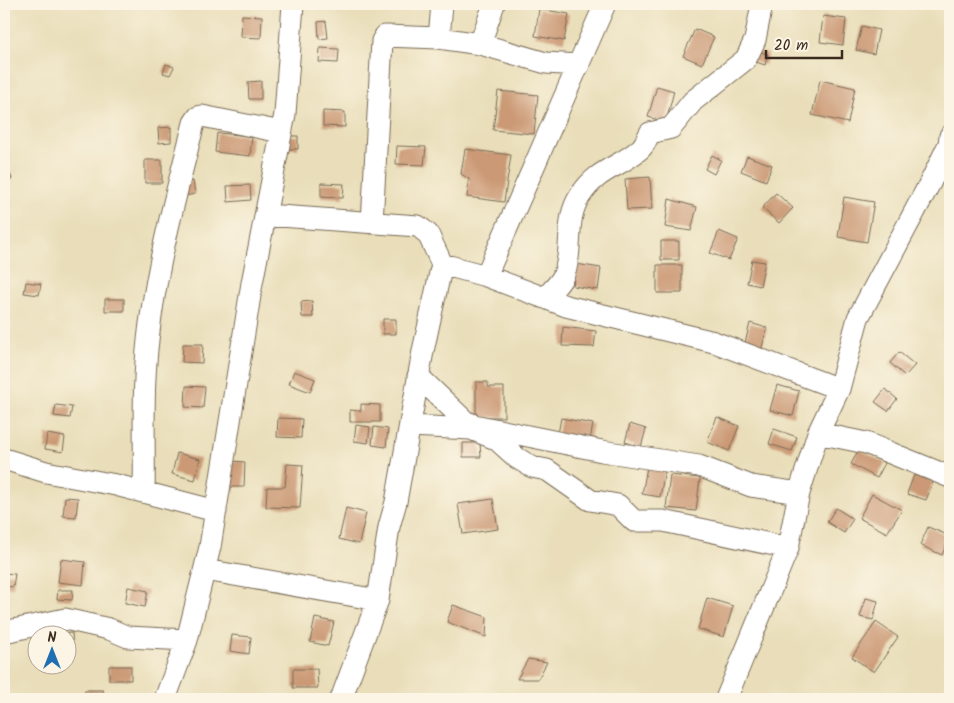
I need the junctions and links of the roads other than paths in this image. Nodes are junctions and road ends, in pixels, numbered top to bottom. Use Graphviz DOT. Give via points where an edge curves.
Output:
graph roads {
  1 [pos="293,4"];
  2 [pos="442,4"];
  3 [pos="494,4"];
  4 [pos="605,4"];
  5 [pos="762,4"];
  6 [pos="439,38"];
  7 [pos="480,44"];
  8 [pos="579,64"];
  9 [pos="281,132"];
  10 [pos="950,136"];
  11 [pos="266,215"];
  12 [pos="372,223"];
  13 [pos="442,264"];
  14 [pos="486,276"];
  15 [pos="545,298"];
  16 [pos="418,376"];
  17 [pos="839,389"];
  18 [pos="410,426"];
  19 [pos="818,433"];
  20 [pos="4,459"];
  21 [pos="950,477"];
  22 [pos="144,492"];
  23 [pos="799,493"];
  24 [pos="216,511"];
  25 [pos="788,548"];
  26 [pos="205,570"];
  27 [pos="378,600"];
  28 [pos="4,632"];
  29 [pos="187,640"];
  30 [pos="165,699"];
  31 [pos="341,699"];
  32 [pos="726,699"];
  1 -- 9 [label="street"];
  2 -- 6 [label="street"];
  3 -- 7 [label="street"];
  4 -- 8 [label="street"];
  5 -- 15 [label="street" via="755,40 746,60 693,101 672,128 650,133 642,149 604,170 579,196 572,210 564,276"];
  6 -- 7 [label="street"];
  6 -- 12 [label="street" via="390,35 382,41"];
  7 -- 8 [label="street" via="546,63"];
  8 -- 14 [label="street"];
  9 -- 11 [label="street"];
  9 -- 22 [label="street" via="202,116 194,123 162,255 148,347 144,378"];
  10 -- 17 [label="street" via="931,181 858,318"];
  11 -- 12 [label="street"];
  11 -- 24 [label="street"];
  12 -- 13 [label="street" via="418,226 428,234"];
  13 -- 14 [label="street"];
  13 -- 16 [label="street"];
  14 -- 15 [label="street"];
  15 -- 17 [label="street" via="714,342"];
  16 -- 18 [label="street"];
  16 -- 23 [label="street" via="465,421 474,425 602,451 699,466 751,486"];
  17 -- 19 [label="street"];
  18 -- 25 [label="street" via="471,429 496,439 518,458 532,467 547,470 590,500 618,506 634,522 664,522"];
  18 -- 27 [label="street" via="389,526"];
  19 -- 21 [label="street" via="866,443"];
  19 -- 23 [label="street"];
  20 -- 22 [label="street" via="46,472"];
  22 -- 24 [label="street"];
  23 -- 25 [label="street"];
  24 -- 26 [label="street"];
  25 -- 32 [label="street"];
  26 -- 27 [label="street"];
  26 -- 29 [label="street"];
  27 -- 31 [label="street"];
  28 -- 29 [label="street" via="65,618 128,637"];
  29 -- 30 [label="street"];
}
